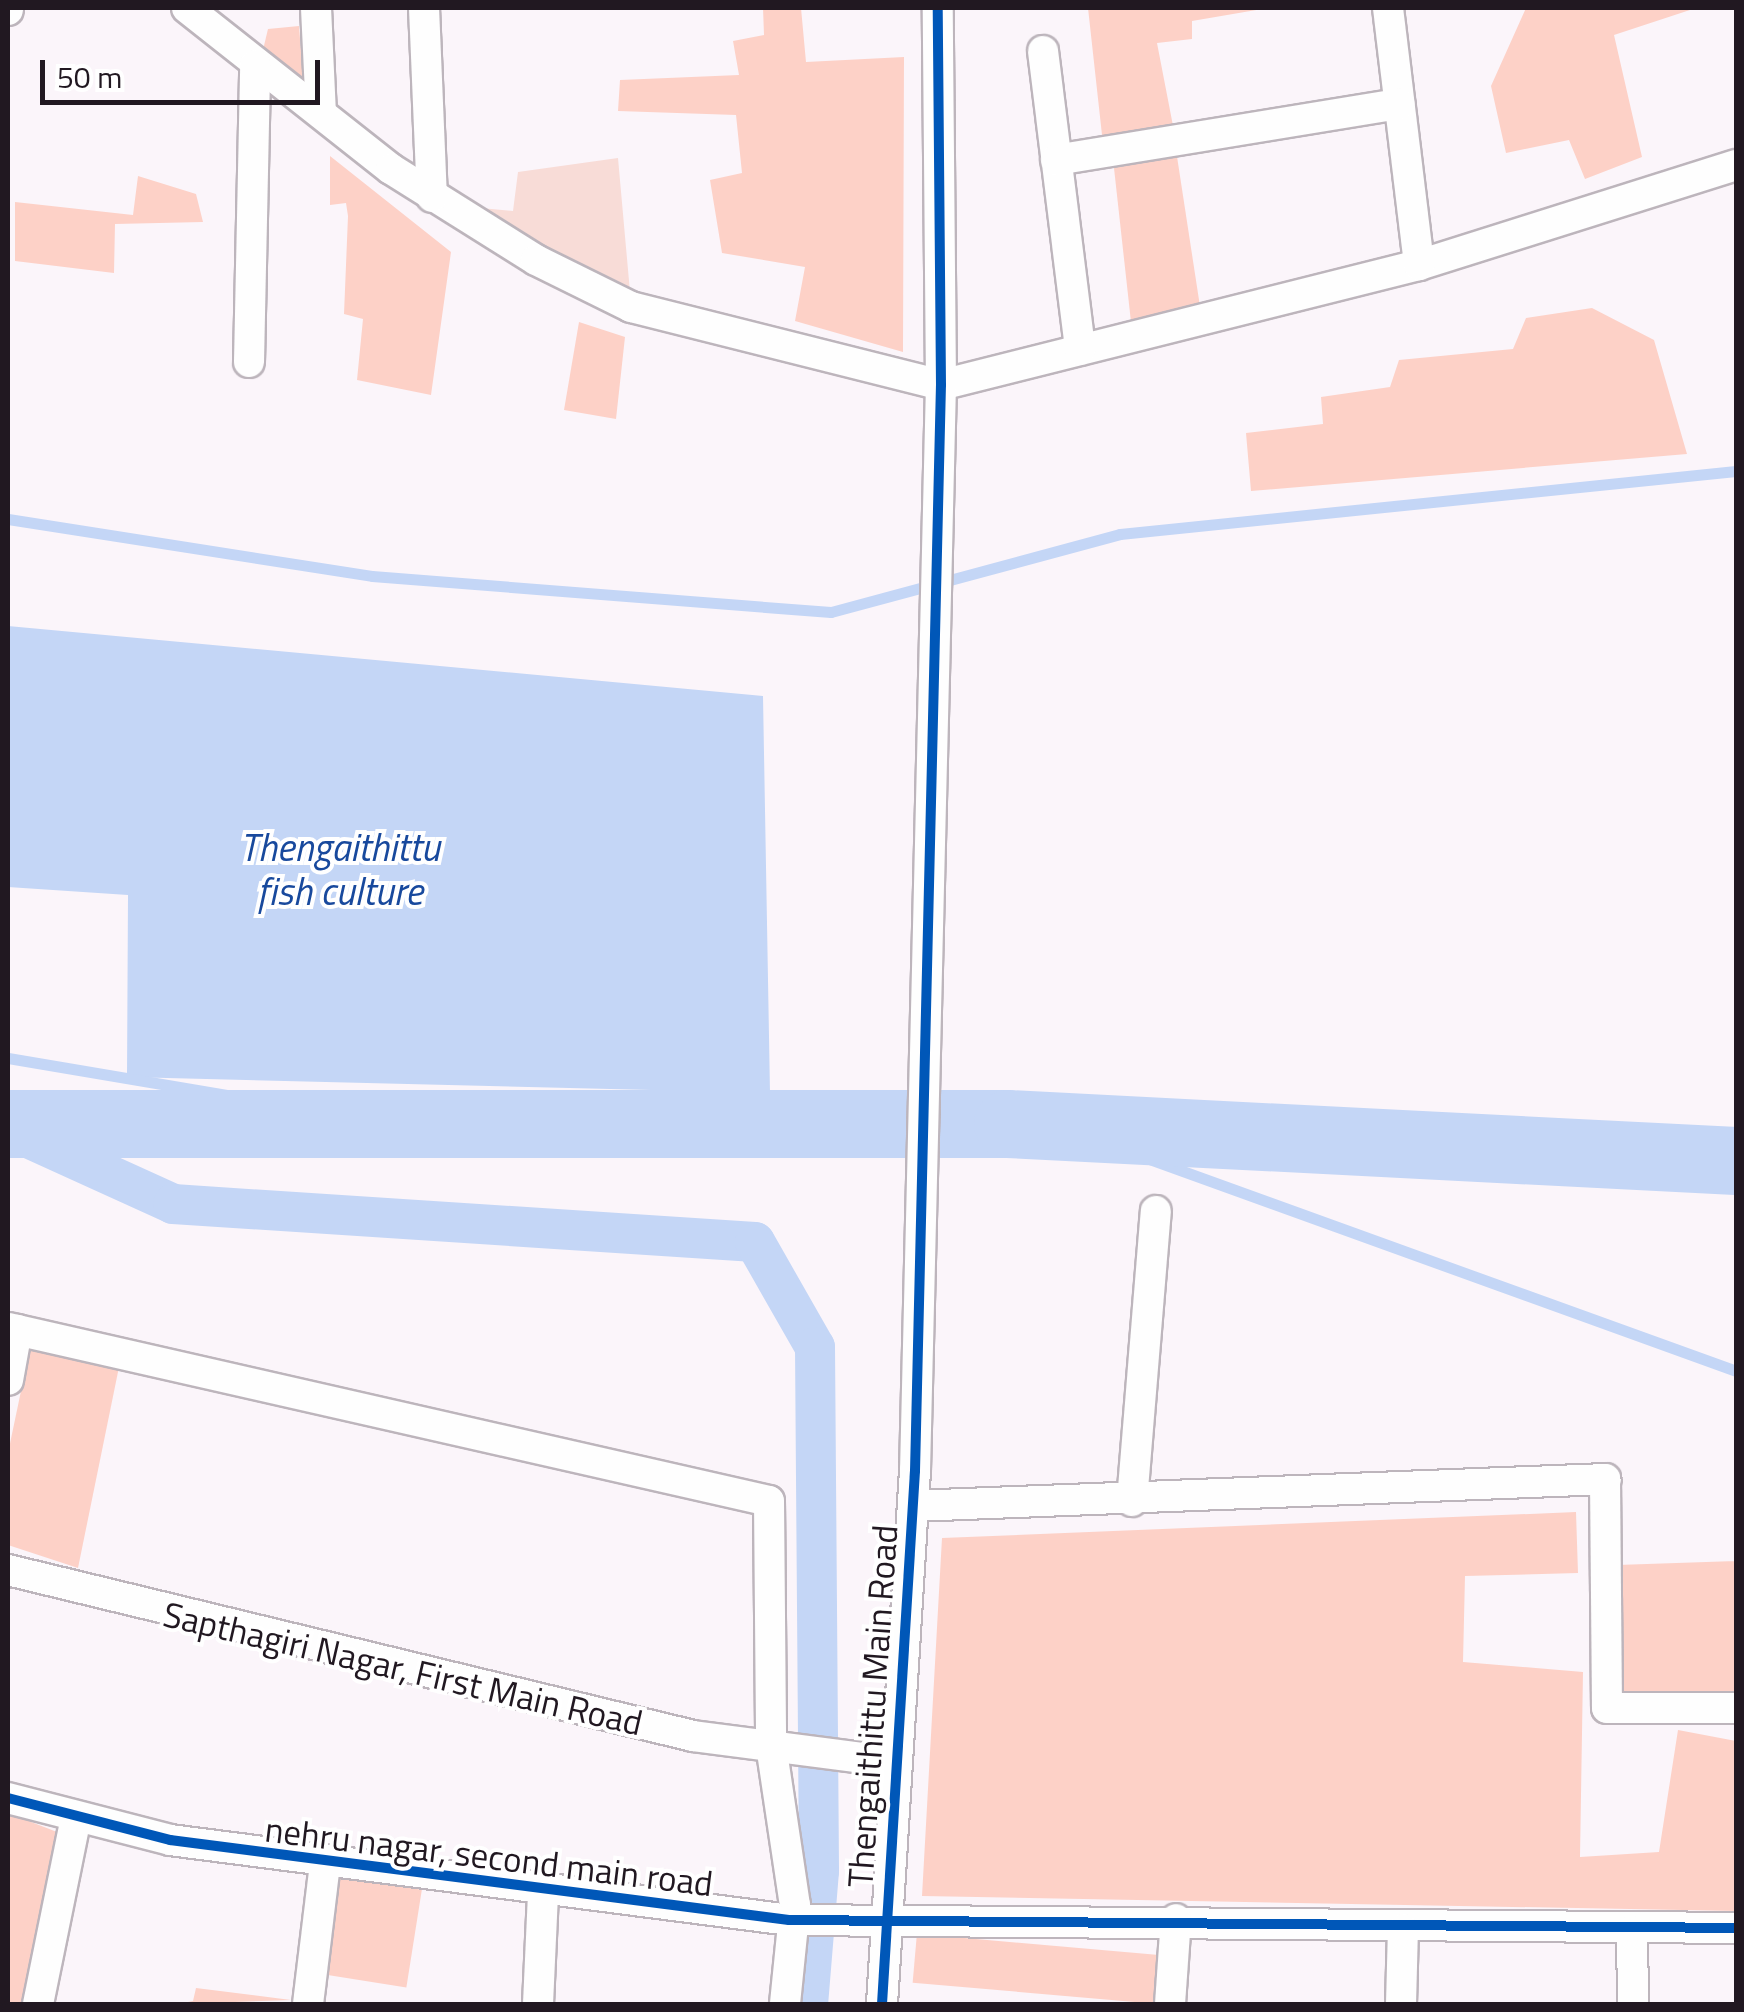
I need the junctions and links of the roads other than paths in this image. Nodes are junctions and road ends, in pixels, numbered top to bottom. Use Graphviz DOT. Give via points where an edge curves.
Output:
graph roads {
  1 [pos="187,8"];
  2 [pos="316,8"];
  3 [pos="424,8"];
  4 [pos="938,8"];
  5 [pos="1388,8"];
  6 [pos="1043,51"];
  7 [pos="254,65"];
  8 [pos="1400,104"];
  9 [pos="321,112"];
  10 [pos="1056,160"];
  11 [pos="1736,165"];
  12 [pos="432,197"];
  13 [pos="1419,265"];
  14 [pos="1080,350"];
  15 [pos="249,362"];
  16 [pos="941,385"];
  17 [pos="1156,1211"];
  18 [pos="12,1329"];
  19 [pos="8,1380"];
  20 [pos="1132,1502"];
  21 [pos="912,1506"];
  22 [pos="8,1570"];
  23 [pos="1736,1708"];
  24 [pos="771,1745"];
  25 [pos="893,1762"];
  26 [pos="8,1798"];
  27 [pos="75,1822"];
  28 [pos="325,1864"];
  29 [pos="543,1894"];
  30 [pos="1176,1919"];
  31 [pos="799,1920"];
  32 [pos="872,1923"];
  33 [pos="1736,1928"];
  34 [pos="1403,1929"];
  35 [pos="1632,1932"];
  36 [pos="38,2004"];
  37 [pos="308,2004"];
  38 [pos="538,2004"];
  39 [pos="785,2004"];
  40 [pos="882,2004"];
  41 [pos="1170,2004"];
  42 [pos="1400,2004"];
  43 [pos="1633,2004"];
  1 -- 7 [label="street"];
  2 -- 9 [label="street"];
  3 -- 12 [label="street"];
  4 -- 16 [label="street, Thengaithittu Main Road"];
  5 -- 8 [label="street"];
  6 -- 10 [label="street"];
  7 -- 9 [label="street"];
  7 -- 15 [label="street"];
  8 -- 10 [label="street"];
  8 -- 13 [label="street"];
  9 -- 12 [label="street"];
  10 -- 14 [label="street"];
  11 -- 13 [label="street"];
  12 -- 16 [label="street" via="631,307"];
  13 -- 14 [label="street"];
  14 -- 16 [label="street"];
  16 -- 21 [label="street, Thengaithittu Main Road"];
  17 -- 20 [label="street"];
  18 -- 19 [label="street"];
  18 -- 24 [label="street" via="769,1501"];
  20 -- 21 [label="street"];
  20 -- 23 [label="street" via="1605,1479 1606,1708"];
  21 -- 25 [label="street, Thengaithittu Main Road"];
  22 -- 24 [label="street, Sapthagiri Nagar, First Main Road" via="693,1736"];
  24 -- 25 [label="street, Sapthagiri Nagar, First Main Road"];
  24 -- 31 [label="street"];
  25 -- 32 [label="street, Thengaithittu Main Road"];
  26 -- 27 [label="street, nehru nagar, second main road"];
  27 -- 28 [label="street, nehru nagar, second main road"];
  27 -- 36 [label="street"];
  28 -- 29 [label="street, nehru nagar, second main road"];
  28 -- 37 [label="street"];
  29 -- 31 [label="street, nehru nagar, second main road"];
  29 -- 38 [label="street"];
  30 -- 32 [label="street, nehru nagar, second main road"];
  30 -- 34 [label="street, nehru nagar, second main road"];
  30 -- 41 [label="street"];
  31 -- 32 [label="street, nehru nagar, second main road"];
  31 -- 39 [label="street"];
  32 -- 40 [label="street, Thengaithittu Main Road"];
  33 -- 35 [label="street, nehru nagar, second main road"];
  34 -- 35 [label="street, nehru nagar, second main road"];
  34 -- 42 [label="street"];
  35 -- 43 [label="street"];
}
